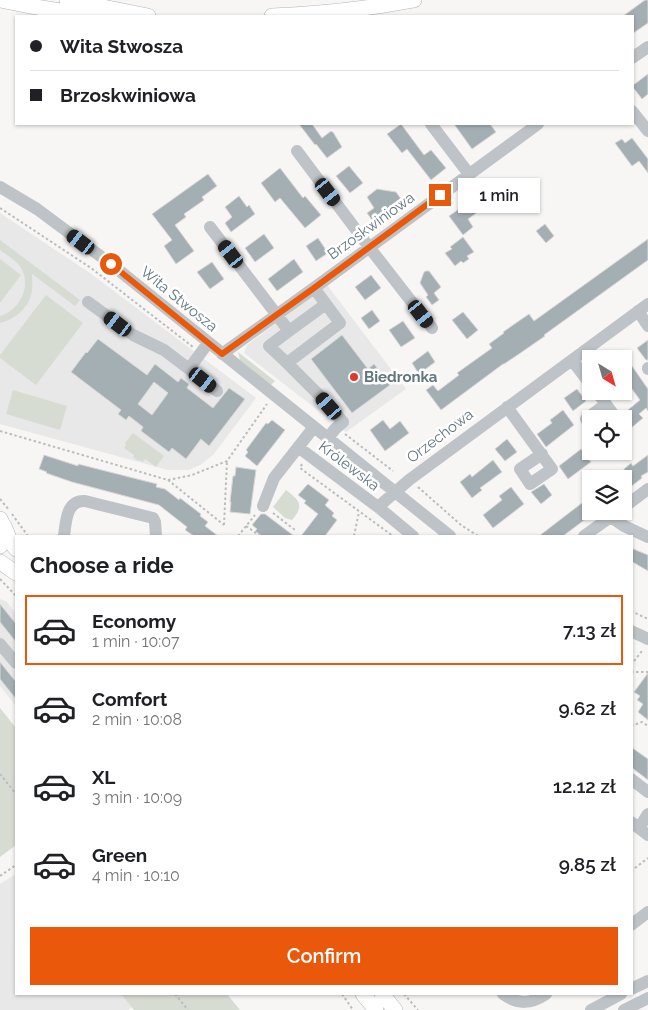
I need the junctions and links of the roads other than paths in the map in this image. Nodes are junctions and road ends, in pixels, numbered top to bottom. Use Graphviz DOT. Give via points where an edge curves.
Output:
graph roads {
  1 [pos="1,0"];
  2 [pos="67,0"];
  3 [pos="414,0"];
  4 [pos="89,15"];
  5 [pos="143,15"];
  6 [pos="284,15"];
  7 [pos="648,47"];
  8 [pos="634,57"];
  9 [pos="634,114"];
  10 [pos="432,125"];
  11 [pos="537,125"];
  12 [pos="648,131"];
  13 [pos="297,151"];
  14 [pos="469,174"];
  15 [pos="0,187"];
  16 [pos="210,227"];
  17 [pos="369,247"];
  18 [pos="314,288"];
  19 [pos="88,302"];
  20 [pos="326,304"];
  21 [pos="643,308"];
  22 [pos="276,315"];
  23 [pos="648,326"];
  24 [pos="432,328"];
  25 [pos="289,331"];
  26 [pos="208,343"];
  27 [pos="222,354"];
  28 [pos="572,360"];
  29 [pos="287,363"];
  30 [pos="189,369"];
  31 [pos="582,373"];
  32 [pos="217,391"];
  33 [pos="603,400"];
  34 [pos="606,404"];
  35 [pos="507,407"];
  36 [pos="598,410"];
  37 [pos="610,410"];
  38 [pos="314,427"];
  39 [pos="334,436"];
  40 [pos="298,447"];
  41 [pos="542,454"];
  42 [pos="648,489"];
  43 [pos="394,492"];
  44 [pos="632,501"];
  45 [pos="263,506"];
  46 [pos="378,507"];
  47 [pos="606,520"];
  48 [pos="619,520"];
  49 [pos="2,522"];
  50 [pos="64,534"];
  51 [pos="156,535"];
  52 [pos="412,535"];
  53 [pos="449,535"];
  54 [pos="585,535"];
  55 [pos="648,537"];
  56 [pos="0,546"];
  57 [pos="15,548"];
  58 [pos="0,562"];
  59 [pos="15,573"];
  60 [pos="633,632"];
  61 [pos="648,639"];
  62 [pos="0,644"];
  63 [pos="15,662"];
  64 [pos="633,781"];
  65 [pos="648,792"];
  66 [pos="648,814"];
  67 [pos="639,828"];
  68 [pos="648,912"];
  69 [pos="633,921"];
  70 [pos="648,981"];
  71 [pos="633,988"];
  72 [pos="364,995"];
  73 [pos="383,995"];
  74 [pos="504,995"];
  75 [pos="544,995"];
  76 [pos="619,995"];
  77 [pos="648,998"];
  78 [pos="376,1010"];
  79 [pos="395,1010"];
  80 [pos="591,1010"];
  81 [pos="624,1010"];
  1 -- 4 [label="main road"];
  2 -- 5 [label="main road"];
  3 -- 6 [label="main road"];
  7 -- 8 [label="street"];
  9 -- 12 [label="street"];
  10 -- 14 [label="street"];
  11 -- 14 [label="street, Brzoskwiniowa"];
  13 -- 17 [label="street"];
  14 -- 17 [label="street, Brzoskwiniowa"];
  15 -- 26 [label="street, Wita Stwosza" via="37,209 111,264"];
  16 -- 22 [label="street"];
  17 -- 18 [label="street, Brzoskwiniowa"];
  17 -- 24 [label="street"];
  18 -- 20 [label="street"];
  18 -- 22 [label="street, Brzoskwiniowa"];
  19 -- 30 [label="street" via="133,335 164,350"];
  20 -- 25 [label="street"];
  20 -- 29 [label="street" via="340,323"];
  21 -- 23 [label="street, Orzechowa"];
  21 -- 28 [label="street, Orzechowa"];
  22 -- 25 [label="street"];
  22 -- 27 [label="street, Brzoskwiniowa"];
  25 -- 29 [label="street" via="270,346"];
  26 -- 27 [label="street, Wita Stwosza"];
  26 -- 30 [label="street"];
  27 -- 38 [label="street, Wita Stwosza"];
  28 -- 31 [label="street"];
  28 -- 35 [label="street, Orzechowa"];
  29 -- 39 [label="street" via="343,422 335,429"];
  30 -- 32 [label="street"];
  33 -- 34 [label="street"];
  34 -- 36 [label="street"];
  34 -- 37 [label="street"];
  35 -- 41 [label="street"];
  35 -- 43 [label="street, Orzechowa"];
  38 -- 39 [label="street, Wita Stwosza"];
  38 -- 40 [label="street, Królewska"];
  39 -- 43 [label="street, Wita Stwosza"];
  40 -- 45 [label="street" via="272,482"];
  40 -- 46 [label="street, Królewska"];
  42 -- 44 [label="street"];
  43 -- 46 [label="street, Królewska"];
  43 -- 53 [label="street, Wita Stwosza"];
  46 -- 52 [label="street, Królewska"];
  47 -- 54 [label="street"];
  48 -- 55 [label="street" via="624,526"];
  49 -- 56 [label="main road"];
  49 -- 57 [label="main road"];
  50 -- 51 [label="street" via="72,504 84,501 153,518"];
  58 -- 59 [label="main road"];
  60 -- 61 [label="street"];
  62 -- 63 [label="street"];
  64 -- 65 [label="street"];
  66 -- 67 [label="street"];
  68 -- 69 [label="street"];
  70 -- 71 [label="street"];
  72 -- 78 [label="main road"];
  73 -- 79 [label="main road"];
  74 -- 75 [label="street" via="511,1000 527,1002"];
  76 -- 80 [label="street"];
  77 -- 81 [label="street"];
}
